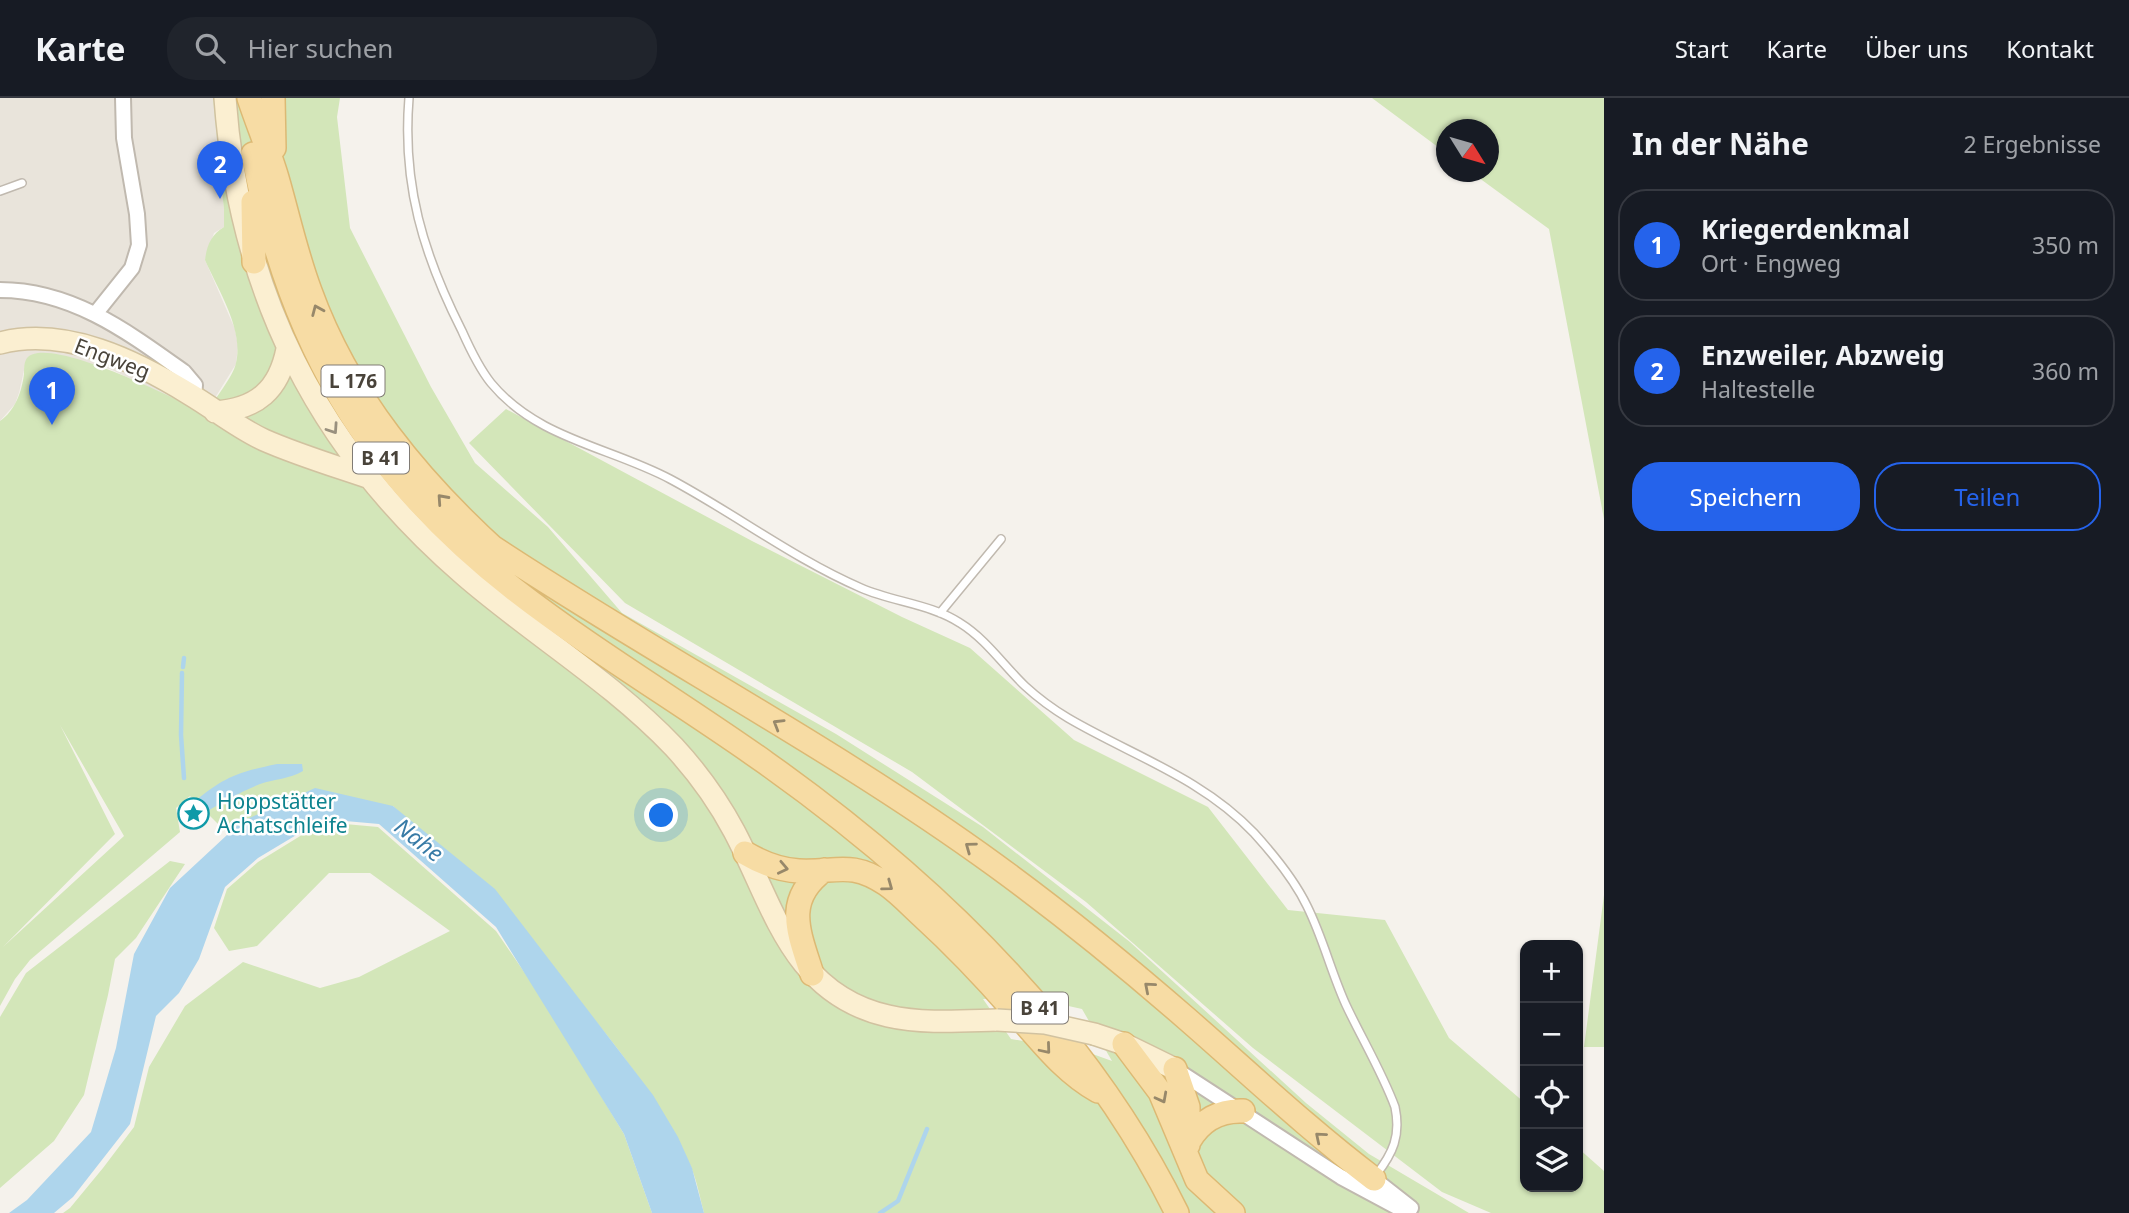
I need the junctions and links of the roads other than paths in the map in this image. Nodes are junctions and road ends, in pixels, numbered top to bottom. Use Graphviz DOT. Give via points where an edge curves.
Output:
graph roads {
  1 [pos="123,98"];
  2 [pos="225,98"];
  3 [pos="249,98"];
  4 [pos="273,98"];
  5 [pos="409,98"];
  6 [pos="253,154"];
  7 [pos="277,179"];
  8 [pos="22,183"];
  9 [pos="0,191"];
  10 [pos="254,262"];
  11 [pos="0,290"];
  12 [pos="96,313"];
  13 [pos="0,343"];
  14 [pos="287,349"];
  15 [pos="194,397"];
  16 [pos="215,412"];
  17 [pos="370,478"];
  18 [pos="1001,539"];
  19 [pos="491,546"];
  20 [pos="940,613"];
  21 [pos="634,674"];
  22 [pos="745,853"];
  23 [pos="824,870"];
  24 [pos="811,974"];
  25 [pos="1124,1044"];
  26 [pos="1175,1069"];
  27 [pos="1110,1098"];
  28 [pos="1243,1111"];
  29 [pos="1188,1150"];
  30 [pos="1374,1179"];
  31 [pos="1177,1213"];
  32 [pos="1233,1213"];
  33 [pos="1408,1213"];
  34 [pos="1417,1213"];
  1 -- 12 [label="street" via="139,244 132,268"];
  2 -- 10 [label="main road, L 176" via="233,172"];
  3 -- 6 [label="main road, B 41"];
  3 -- 7 [label="main road"];
  4 -- 7 [label="main road, L 176"];
  5 -- 20 [label="lane" via="407,147 413,203 433,268 475,358 509,402 554,431 666,477 842,579"];
  6 -- 10 [label="main road, L 176"];
  6 -- 21 [label="main road, B 41" via="268,226 293,302 349,414 406,489 471,552 515,590"];
  19 -- 7 [label="main road, L 176, one-way" via="421,475 344,366 310,293"];
  8 -- 9 [label="lane"];
  10 -- 14 [label="main road, L 176"];
  11 -- 12 [label="street" via="34,292"];
  12 -- 15 [label="street" via="184,372 195,385"];
  13 -- 15 [label="main road, Engweg" via="40,338 75,343 127,361"];
  14 -- 16 [label="main road" via="284,366 264,395 233,411"];
  14 -- 17 [label="main road, L 176, one-way" via="325,416"];
  15 -- 16 [label="main road, Engweg"];
  16 -- 17 [label="main road, Engweg" via="264,440"];
  17 -- 22 [label="main road, L 176" via="464,575 608,687 664,737 709,791"];
  18 -- 20 [label="lane"];
  19 -- 21 [label="main road, L 176"];
  30 -- 19 [label="main road, one-way" via="1284,1107 1108,952 983,856 889,791 572,600"];
  20 -- 30 [label="lane" via="972,632 1046,704 1172,771 1232,812 1278,861 1308,908 1346,1005 1395,1107 1397,1141"];
  21 -- 27 [label="main road, B 41" via="765,762 914,880 1048,1016"];
  22 -- 23 [label="main road, one-way" via="782,869"];
  22 -- 24 [label="main road, L 176" via="783,934"];
  23 -- 24 [label="main road" via="808,884 797,909 797,927"];
  23 -- 27 [label="main road, one-way" via="852,869 888,885 962,955 1054,1059"];
  24 -- 25 [label="main road, L 176, bridge" via="839,996 885,1016 1045,1023"];
  25 -- 26 [label="main road, L 176"];
  25 -- 29 [label="main road, one-way" via="1160,1092"];
  26 -- 28 [label="street"];
  26 -- 29 [label="main road" via="1188,1107"];
  27 -- 31 [label="main road, B 41"];
  28 -- 29 [label="main road" via="1212,1117 1198,1127"];
  28 -- 33 [label="street" via="1341,1177"];
  29 -- 32 [label="main road" via="1193,1174"];
  30 -- 34 [label="street"];
}
